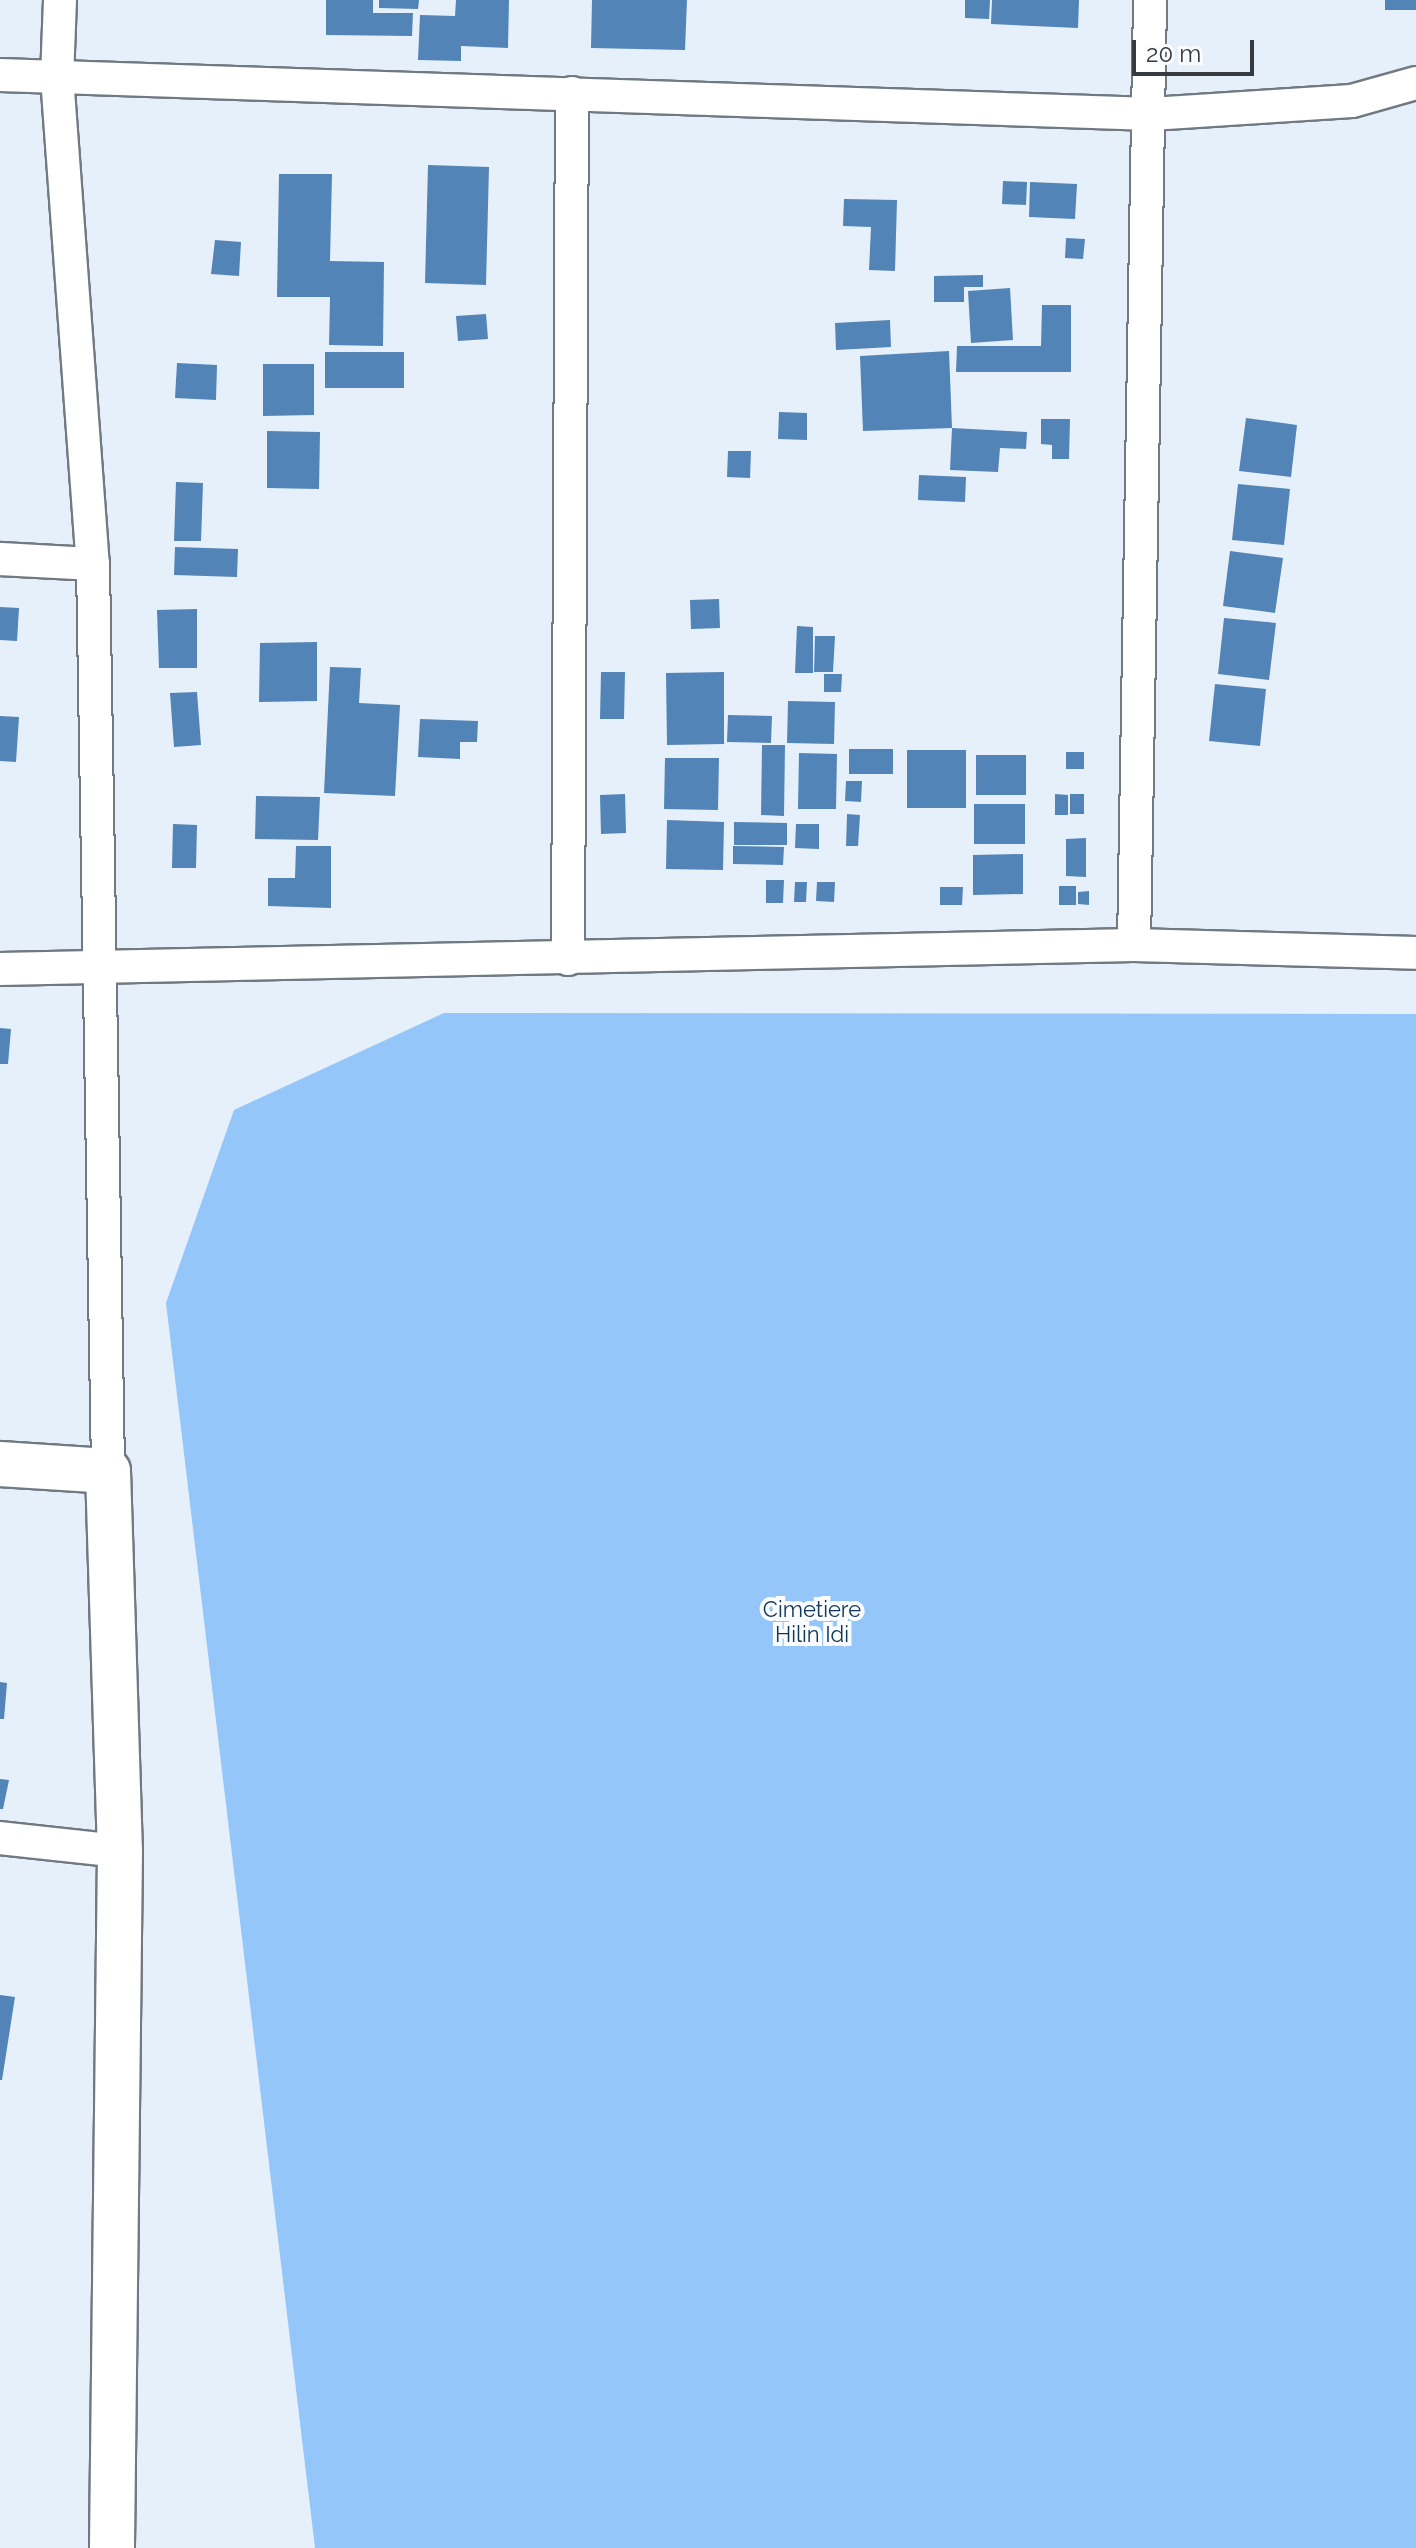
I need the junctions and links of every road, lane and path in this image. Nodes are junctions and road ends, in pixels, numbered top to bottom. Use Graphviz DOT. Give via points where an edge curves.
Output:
graph roads {
  1 [pos="60,0"];
  2 [pos="1150,0"];
  3 [pos="0,75"];
  4 [pos="57,77"];
  5 [pos="1416,83"];
  6 [pos="572,93"];
  7 [pos="1151,114"];
  8 [pos="0,559"];
  9 [pos="93,564"];
  10 [pos="1134,945"];
  11 [pos="1416,953"];
  12 [pos="568,959"];
  13 [pos="0,969"];
  14 [pos="101,969"];
  15 [pos="0,1464"];
  16 [pos="108,1471"];
  17 [pos="0,1838"];
  18 [pos="120,1851"];
  19 [pos="112,2548"];
  1 -- 4 [label="street"];
  2 -- 7 [label="street"];
  3 -- 4 [label="street"];
  4 -- 6 [label="street"];
  4 -- 9 [label="street"];
  5 -- 7 [label="street" via="1352,101"];
  6 -- 7 [label="street"];
  6 -- 12 [label="street"];
  7 -- 10 [label="street"];
  8 -- 9 [label="street"];
  9 -- 14 [label="street"];
  10 -- 11 [label="street"];
  10 -- 12 [label="street"];
  12 -- 14 [label="street"];
  13 -- 14 [label="street"];
  14 -- 16 [label="street"];
  15 -- 16 [label="street"];
  16 -- 18 [label="street"];
  17 -- 18 [label="street"];
  18 -- 19 [label="street"];
}
